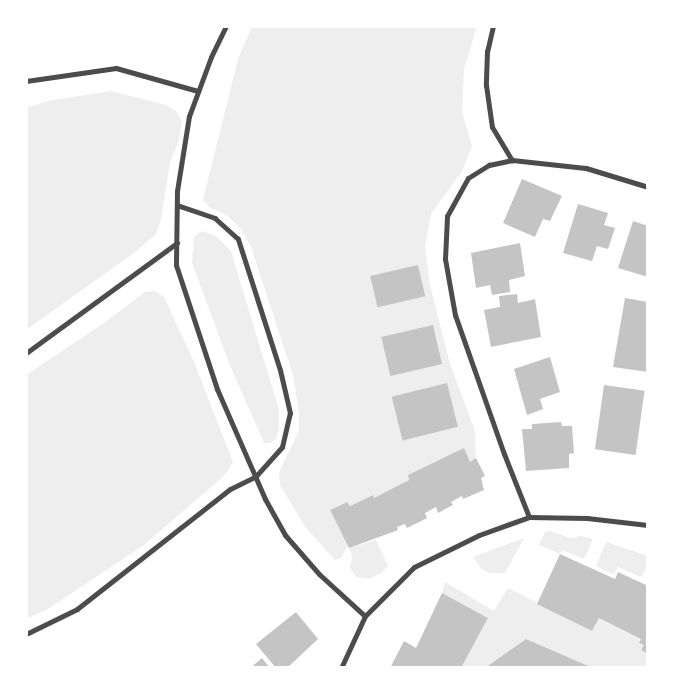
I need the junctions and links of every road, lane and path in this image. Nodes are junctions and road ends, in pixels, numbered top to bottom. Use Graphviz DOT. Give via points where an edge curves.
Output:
graph roads {
  1 [pos="226,26"];
  2 [pos="493,26"];
  3 [pos="26,81"];
  4 [pos="198,91"];
  5 [pos="512,160"];
  6 [pos="648,187"];
  7 [pos="177,205"];
  8 [pos="177,243"];
  9 [pos="26,353"];
  10 [pos="255,477"];
  11 [pos="529,517"];
  12 [pos="648,525"];
  13 [pos="365,616"];
  14 [pos="26,634"];
  15 [pos="341,668"];
  1 -- 4 [label="street"];
  2 -- 5 [label="street" via="487,51 488,102 492,126"];
  3 -- 4 [label="street" via="116,68"];
  4 -- 7 [label="street" via="189,116"];
  5 -- 6 [label="street" via="586,168"];
  5 -- 11 [label="street" via="489,165 468,178 447,216 445,259 458,324"];
  7 -- 8 [label="street"];
  7 -- 10 [label="street" via="215,218 238,239 280,370 290,413 282,447"];
  8 -- 9 [label="street"];
  8 -- 10 [label="street" via="176,265 196,330"];
  10 -- 13 [label="street" via="285,535 319,574"];
  10 -- 14 [label="street" via="230,489 78,609"];
  11 -- 12 [label="street" via="587,518"];
  11 -- 13 [label="street" via="479,536 414,567"];
  13 -- 15 [label="street"];
}
